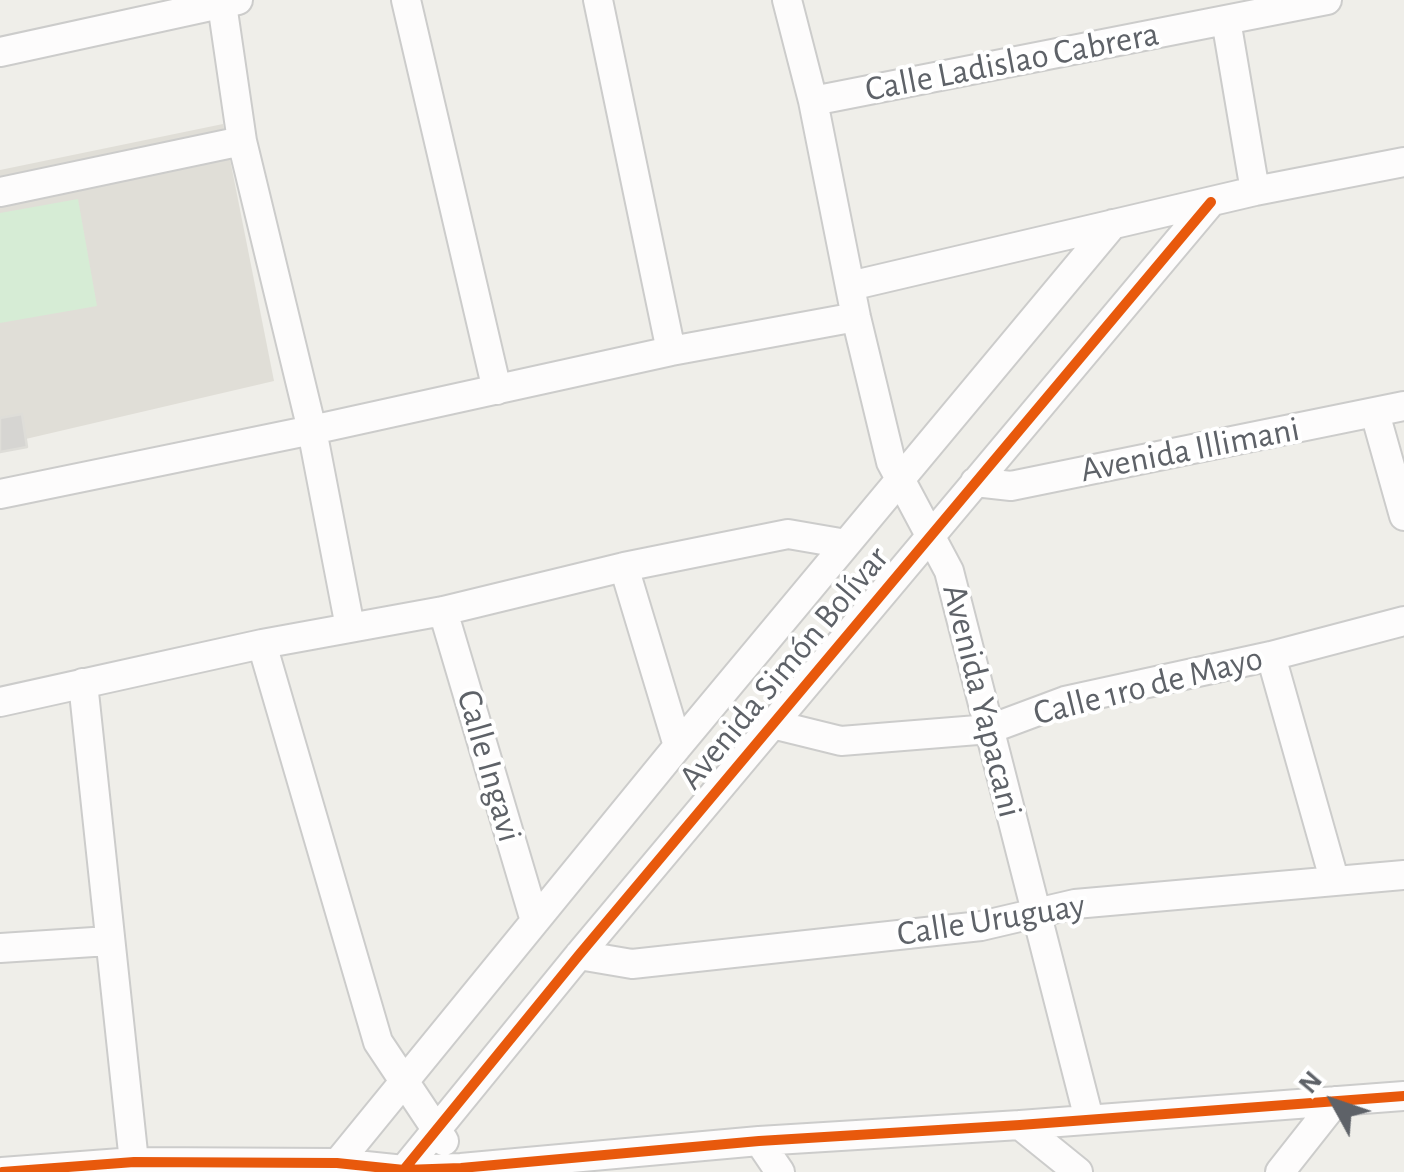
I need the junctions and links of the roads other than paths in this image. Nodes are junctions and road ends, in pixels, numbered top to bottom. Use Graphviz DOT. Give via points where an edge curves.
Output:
graph roads {
  1 [pos="406,0"];
  2 [pos="598,0"];
  3 [pos="787,0"];
  4 [pos="1328,0"];
  5 [pos="231,2"];
  6 [pos="1259,6"];
  7 [pos="1226,20"];
  8 [pos="0,52"];
  9 [pos="813,101"];
  10 [pos="242,141"];
  11 [pos="1404,162"];
  12 [pos="1255,191"];
  13 [pos="0,192"];
  14 [pos="1211,202"];
  15 [pos="1113,224"];
  16 [pos="850,286"];
  17 [pos="856,317"];
  18 [pos="672,351"];
  19 [pos="497,390"];
  20 [pos="1404,406"];
  21 [pos="1375,413"];
  22 [pos="312,430"];
  23 [pos="900,480"];
  24 [pos="976,482"];
  25 [pos="0,494"];
  26 [pos="1404,516"];
  27 [pos="930,536"];
  28 [pos="846,544"];
  29 [pos="624,568"];
  30 [pos="443,611"];
  31 [pos="1404,621"];
  32 [pos="350,627"];
  33 [pos="262,644"];
  34 [pos="1271,656"];
  35 [pos="84,684"];
  36 [pos="0,702"];
  37 [pos="772,724"];
  38 [pos="990,729"];
  39 [pos="678,746"];
  40 [pos="1404,876"];
  41 [pos="1334,879"];
  42 [pos="1037,914"];
  43 [pos="534,921"];
  44 [pos="109,941"];
  45 [pos="0,948"];
  46 [pos="579,955"];
  47 [pos="404,1085"];
  48 [pos="1404,1096"];
  49 [pos="1336,1101"];
  50 [pos="1090,1119"];
  51 [pos="1020,1126"];
  52 [pos="436,1130"];
  53 [pos="759,1141"];
  54 [pos="134,1162"];
  55 [pos="644,1162"];
  56 [pos="334,1168"];
  57 [pos="461,1168"];
  58 [pos="31,1171"];
  59 [pos="403,1171"];
  60 [pos="2,1172"];
  61 [pos="780,1172"];
  62 [pos="1078,1172"];
  63 [pos="1280,1172"];
  1 -- 19 [label="street"];
  2 -- 18 [label="street"];
  3 -- 9 [label="street, Avenida Yapacani"];
  4 -- 6 [label="street, Calle Ladislao Cabrera"];
  5 -- 8 [label="street"];
  5 -- 10 [label="street"];
  6 -- 7 [label="street, Calle Ladislao Cabrera"];
  7 -- 9 [label="street, Calle Ladislao Cabrera"];
  7 -- 12 [label="street"];
  9 -- 16 [label="street, Avenida Yapacani"];
  10 -- 13 [label="street"];
  10 -- 22 [label="street"];
  11 -- 12 [label="street"];
  12 -- 14 [label="street"];
  14 -- 15 [label="street"];
  14 -- 24 [label="street, Avenida Simón Bolívar"];
  15 -- 16 [label="street"];
  15 -- 23 [label="street, Avenida Simón Bolívar"];
  16 -- 17 [label="street, Avenida Yapacani"];
  17 -- 18 [label="street"];
  17 -- 23 [label="street, Avenida Yapacani"];
  18 -- 19 [label="street"];
  19 -- 22 [label="street"];
  20 -- 21 [label="street, Avenida Illimani"];
  21 -- 24 [label="street, Avenida Illimani" via="1010,486"];
  21 -- 26 [label="street"];
  22 -- 25 [label="street"];
  22 -- 32 [label="street"];
  23 -- 27 [label="street, Avenida Yapacani"];
  23 -- 28 [label="street, Avenida Simón Bolívar"];
  24 -- 27 [label="street, Avenida Simón Bolívar"];
  27 -- 37 [label="street, Avenida Simón Bolívar"];
  27 -- 38 [label="street, Avenida Yapacani" via="949,571"];
  28 -- 29 [label="street" via="788,534"];
  28 -- 39 [label="street, Avenida Simón Bolívar"];
  29 -- 30 [label="street"];
  29 -- 39 [label="street"];
  30 -- 32 [label="street"];
  30 -- 43 [label="street, Calle Ingavi"];
  31 -- 34 [label="street, Calle 1ro de Mayo"];
  32 -- 33 [label="street"];
  33 -- 35 [label="street"];
  33 -- 47 [label="street" via="378,1042"];
  34 -- 38 [label="street, Calle 1ro de Mayo" via="1065,701"];
  34 -- 41 [label="street"];
  35 -- 36 [label="street"];
  35 -- 44 [label="street"];
  37 -- 38 [label="street, Calle 1ro de Mayo" via="841,741"];
  37 -- 46 [label="street, Avenida Simón Bolívar"];
  38 -- 42 [label="street, Avenida Yapacani"];
  39 -- 43 [label="street, Avenida Simón Bolívar"];
  40 -- 41 [label="street, Calle Uruguay"];
  41 -- 42 [label="street, Calle Uruguay" via="1075,904"];
  42 -- 46 [label="street, Calle Uruguay" via="981,926 632,964"];
  42 -- 50 [label="street, Avenida Yapacani"];
  43 -- 47 [label="street, Avenida Simón Bolívar"];
  44 -- 45 [label="street"];
  44 -- 54 [label="street"];
  46 -- 52 [label="street, Avenida Simón Bolívar"];
  47 -- 52 [label="street"];
  47 -- 56 [label="street, Avenida Simón Bolívar"];
  48 -- 49 [label="street"];
  49 -- 50 [label="street"];
  49 -- 63 [label="street"];
  50 -- 51 [label="street"];
  51 -- 53 [label="street"];
  51 -- 62 [label="street"];
  52 -- 57 [label="street"];
  52 -- 59 [label="street, Avenida Simón Bolívar"];
  53 -- 55 [label="street"];
  53 -- 61 [label="street"];
  54 -- 56 [label="street"];
  54 -- 58 [label="street"];
  55 -- 57 [label="street"];
  56 -- 59 [label="street"];
  57 -- 59 [label="street"];
  58 -- 60 [label="street"];
}
